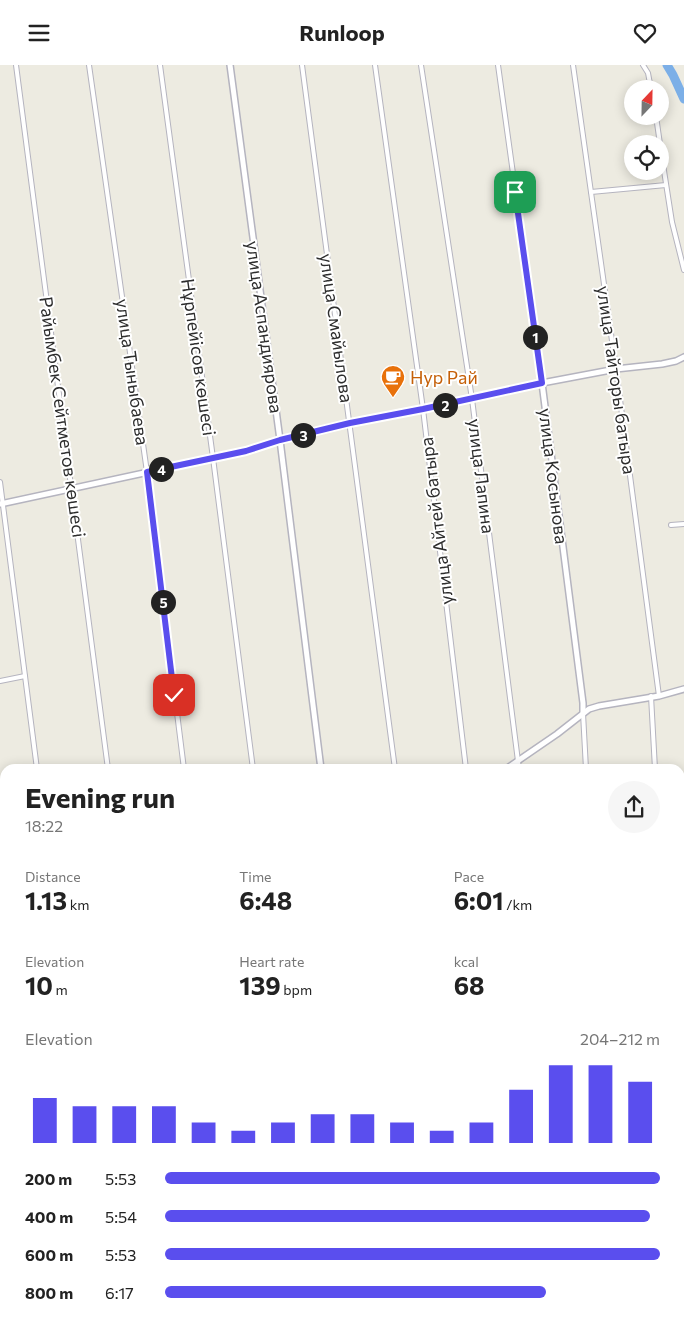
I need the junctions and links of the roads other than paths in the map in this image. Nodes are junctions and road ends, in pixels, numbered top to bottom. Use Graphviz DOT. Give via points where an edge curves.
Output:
graph roads {
  1 [pos="16,65"];
  2 [pos="89,65"];
  3 [pos="160,65"];
  4 [pos="166,65"];
  5 [pos="230,65"];
  6 [pos="302,65"];
  7 [pos="375,65"];
  8 [pos="421,65"];
  9 [pos="498,65"];
  10 [pos="573,65"];
  11 [pos="643,65"];
  12 [pos="649,80"];
  13 [pos="665,180"];
  14 [pos="666,185"];
  15 [pos="591,192"];
  16 [pos="684,270"];
  17 [pos="684,357"];
  18 [pos="616,369"];
  19 [pos="542,383"];
  20 [pos="472,399"];
  21 [pos="423,409"];
  22 [pos="350,423"];
  23 [pos="280,440"];
  24 [pos="213,458"];
  25 [pos="147,472"];
  26 [pos="0,482"];
  27 [pos="72,488"];
  28 [pos="1,504"];
  29 [pos="684,524"];
  30 [pos="671,525"];
  31 [pos="25,676"];
  32 [pos="0,681"];
  33 [pos="684,689"];
  34 [pos="651,696"];
  35 [pos="659,696"];
  36 [pos="582,713"];
  37 [pos="519,759"];
  38 [pos="36,764"];
  39 [pos="107,764"];
  40 [pos="183,764"];
  41 [pos="252,764"];
  42 [pos="320,764"];
  43 [pos="394,764"];
  44 [pos="465,764"];
  45 [pos="512,764"];
  46 [pos="519,764"];
  47 [pos="586,764"];
  48 [pos="655,764"];
  1 -- 27 [label="street, Райымбек Сейтметов көшесі"];
  2 -- 25 [label="street, улица Тыныбаева"];
  3 -- 4 [label="street"];
  3 -- 24 [label="street, Нұрпейісов көшесі"];
  5 -- 23 [label="street, улица Аспандиярова"];
  6 -- 22 [label="street, улица Смайылова"];
  7 -- 21 [label="street, улица Айтей батыра"];
  8 -- 20 [label="street, улица Лапина"];
  9 -- 19 [label="street, улица Косынова"];
  10 -- 15 [label="street, улица Тайторы батыра"];
  11 -- 12 [label="street"];
  13 -- 14 [label="street"];
  14 -- 15 [label="street"];
  14 -- 16 [label="street"];
  15 -- 18 [label="street, улица Тайторы батыра"];
  17 -- 18 [label="street" via="662,364"];
  18 -- 19 [label="street"];
  18 -- 35 [label="street, улица Тайторы батыра"];
  19 -- 20 [label="street"];
  19 -- 36 [label="street, улица Косынова"];
  20 -- 21 [label="street"];
  20 -- 37 [label="street, улица Лапина"];
  21 -- 22 [label="street"];
  21 -- 44 [label="street, улица Айтей батыра"];
  22 -- 23 [label="street"];
  22 -- 43 [label="street, улица Смайылова"];
  23 -- 24 [label="street"];
  23 -- 42 [label="street, улица Аспандиярова"];
  24 -- 25 [label="street"];
  24 -- 41 [label="street, Нұрпейісов көшесі"];
  25 -- 27 [label="street"];
  25 -- 40 [label="street, улица Тыныбаева"];
  26 -- 28 [label="street"];
  27 -- 28 [label="street"];
  27 -- 39 [label="street, Райымбек Сейтметов көшесі"];
  28 -- 31 [label="street"];
  29 -- 30 [label="street"];
  31 -- 32 [label="street"];
  31 -- 38 [label="street"];
  33 -- 35 [label="street"];
  34 -- 35 [label="street"];
  34 -- 36 [label="street" via="599,705"];
  34 -- 48 [label="street"];
  36 -- 37 [label="street" via="557,735"];
  36 -- 47 [label="street, улица Косынова"];
  37 -- 45 [label="street"];
  37 -- 46 [label="street, улица Лапина"];
}
